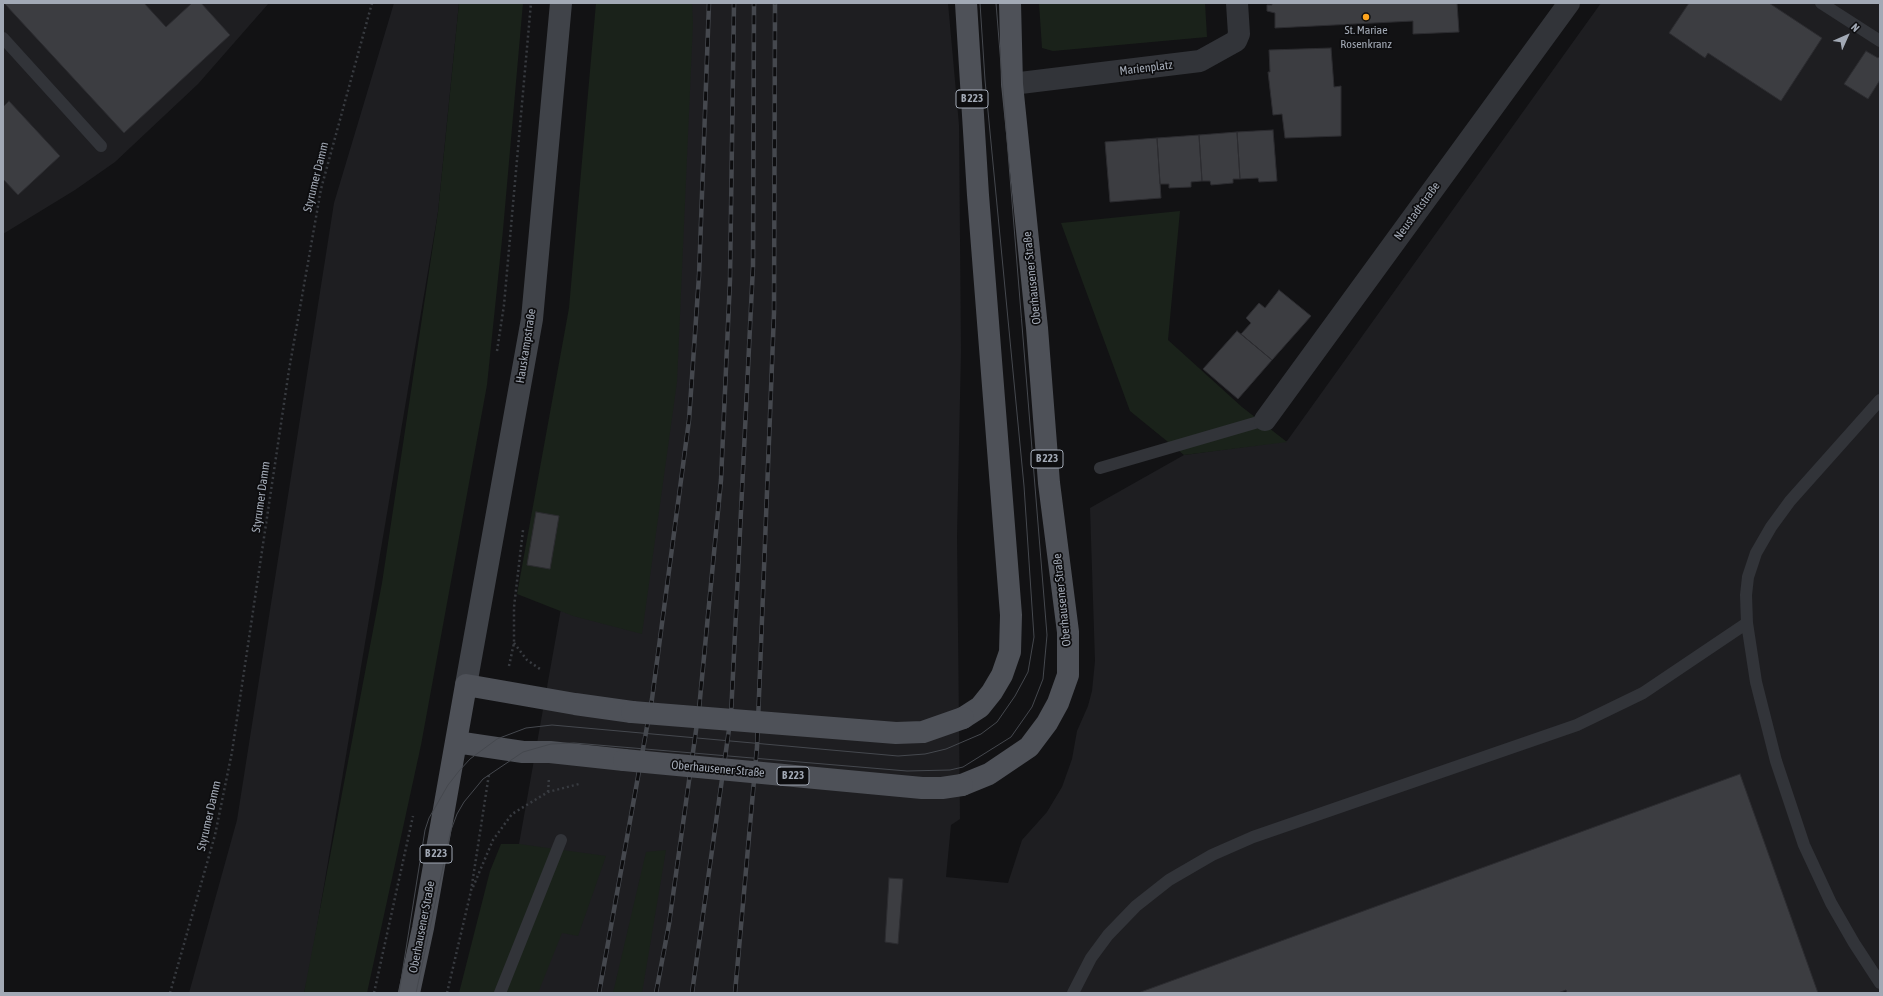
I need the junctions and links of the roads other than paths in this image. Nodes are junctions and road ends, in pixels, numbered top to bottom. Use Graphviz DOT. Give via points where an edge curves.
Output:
graph roads {
  1 [pos="561,3"];
  2 [pos="966,3"];
  3 [pos="1010,3"];
  4 [pos="1237,3"];
  5 [pos="1569,3"];
  6 [pos="1821,3"];
  7 [pos="3,38"];
  8 [pos="1880,41"];
  9 [pos="1012,84"];
  10 [pos="101,146"];
  11 [pos="1880,400"];
  12 [pos="1265,420"];
  13 [pos="1100,468"];
  14 [pos="1747,623"];
  15 [pos="466,685"];
  16 [pos="456,742"];
  17 [pos="561,840"];
  18 [pos="1880,983"];
  19 [pos="409,993"];
  20 [pos="500,993"];
  21 [pos="1073,993"];
  1 -- 15 [label="main road, Hauskampstraße" via="532,319"];
  2 -- 15 [label="main road, B 223, bridge" via="1010,615 1010,652 1002,675 992,692 980,707 963,718 923,732 896,733 632,712"];
  3 -- 9 [label="main road, Oberhausener Straße / B 223"];
  4 -- 9 [label="street, Marienplatz" via="1239,34 1236,41 1200,61"];
  5 -- 12 [label="street, Neustadtstraße"];
  6 -- 8 [label="lane"];
  7 -- 10 [label="lane"];
  9 -- 16 [label="main road, Oberhausener Straße / B 223, bridge" via="1036,320 1049,483 1068,632 1068,675 1058,703 1047,723 1029,746 989,774 962,785 922,788 550,752 523,752"];
  11 -- 14 [label="lane" via="1790,501 1760,547 1748,577"];
  12 -- 13 [label="lane"];
  14 -- 18 [label="lane" via="1756,682 1776,761 1804,845 1831,903"];
  14 -- 21 [label="lane" via="1643,693 1576,725 1253,836 1212,855 1169,880 1136,906 1108,935 1091,958"];
  15 -- 16 [label="main road, Oberhausener Straße / B 223"];
  16 -- 19 [label="main road, Oberhausener Straße / B 223"];
  17 -- 20 [label="lane"];
}
